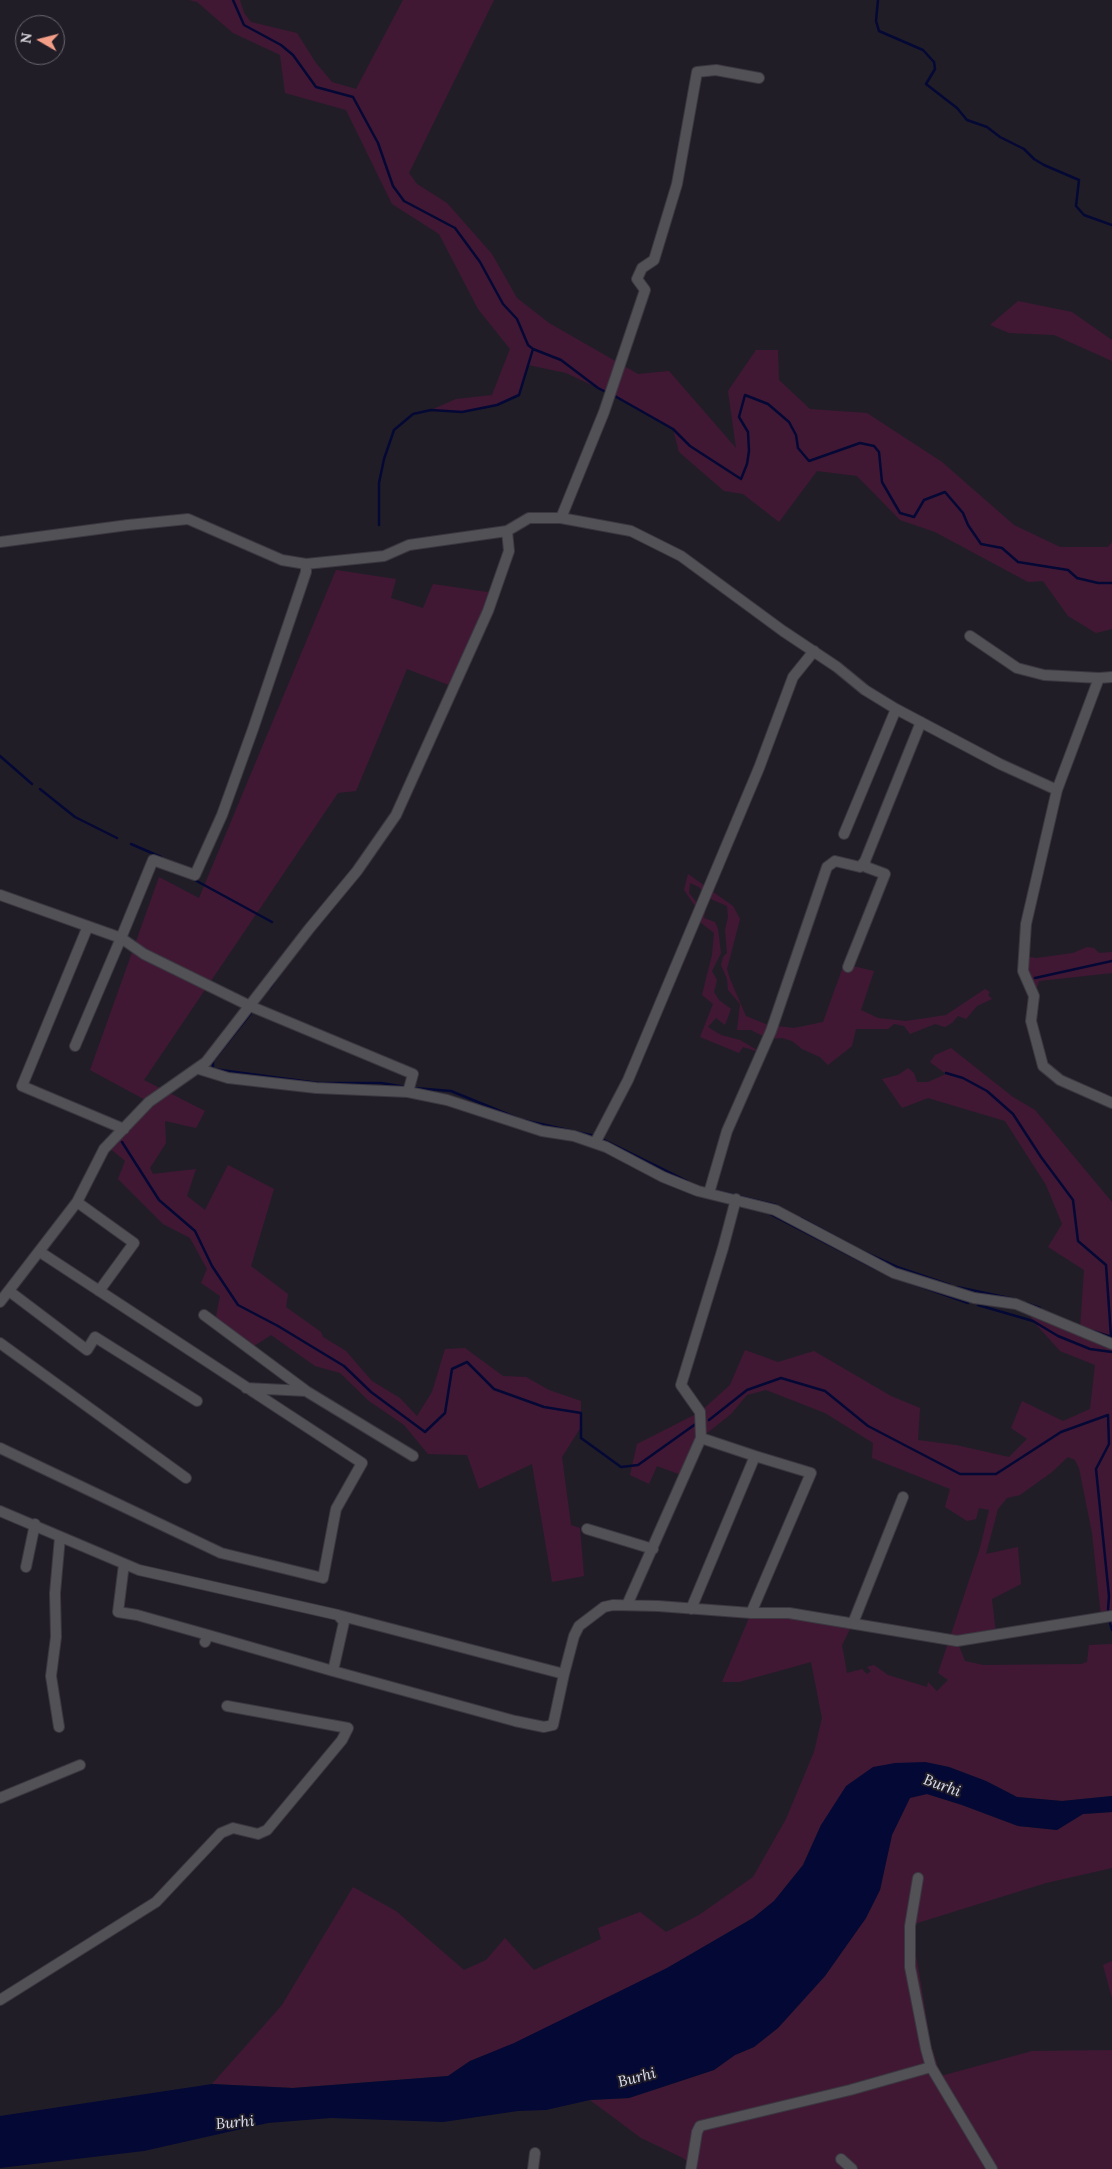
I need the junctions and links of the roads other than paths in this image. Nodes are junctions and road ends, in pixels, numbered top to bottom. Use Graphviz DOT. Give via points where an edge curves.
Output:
graph roads {
  1 [pos="759,78"];
  2 [pos="561,518"];
  3 [pos="507,531"];
  4 [pos="0,542"];
  5 [pos="306,564"];
  6 [pos="970,636"];
  7 [pos="814,652"];
  8 [pos="1112,677"];
  9 [pos="1099,678"];
  10 [pos="896,709"];
  11 [pos="921,722"];
  12 [pos="1057,790"];
  13 [pos="844,834"];
  14 [pos="865,861"];
  15 [pos="0,895"];
  16 [pos="88,926"];
  17 [pos="121,938"];
  18 [pos="848,967"];
  19 [pos="250,1006"];
  20 [pos="75,1046"];
  21 [pos="200,1069"];
  22 [pos="408,1092"];
  23 [pos="1112,1104"];
  24 [pos="124,1129"];
  25 [pos="595,1143"];
  26 [pos="709,1193"];
  27 [pos="736,1199"];
  28 [pos="77,1202"];
  29 [pos="40,1252"];
  30 [pos="9,1291"];
  31 [pos="99,1291"];
  32 [pos="0,1302"];
  33 [pos="204,1315"];
  34 [pos="0,1343"];
  35 [pos="1112,1344"];
  36 [pos="245,1388"];
  37 [pos="306,1391"];
  38 [pos="197,1401"];
  39 [pos="701,1438"];
  40 [pos="0,1448"];
  41 [pos="413,1456"];
  42 [pos="755,1456"];
  43 [pos="186,1478"];
  44 [pos="903,1497"];
  45 [pos="0,1511"];
  46 [pos="35,1524"];
  47 [pos="587,1529"];
  48 [pos="60,1536"];
  49 [pos="653,1549"];
  50 [pos="124,1564"];
  51 [pos="26,1567"];
  52 [pos="627,1605"];
  53 [pos="691,1609"];
  54 [pos="752,1613"];
  55 [pos="338,1615"];
  56 [pos="1112,1616"];
  57 [pos="853,1623"];
  58 [pos="333,1672"];
  59 [pos="564,1674"];
  60 [pos="227,1706"];
  61 [pos="59,1727"];
  62 [pos="80,1765"];
  63 [pos="0,1798"];
  64 [pos="918,1878"];
  65 [pos="0,2000"];
  66 [pos="931,2067"];
  67 [pos="535,2152"];
  68 [pos="841,2159"];
  69 [pos="533,2169"];
  70 [pos="691,2169"];
  71 [pos="852,2169"];
  72 [pos="992,2169"];
  1 -- 2 [label="street" via="716,70 697,72 677,184 654,260 642,268 637,279 645,290 604,412"];
  2 -- 3 [label="street" via="529,518"];
  2 -- 7 [label="street" via="631,531 681,556"];
  3 -- 5 [label="street" via="409,545 384,556"];
  3 -- 19 [label="street" via="509,551 488,611 396,815 357,871"];
  4 -- 5 [label="street" via="188,519 282,560"];
  5 -- 17 [label="street" via="253,729 222,815 195,875 153,860"];
  6 -- 9 [label="street" via="1017,668 1044,675"];
  7 -- 10 [label="street"];
  7 -- 25 [label="street" via="793,678 759,768 628,1080"];
  8 -- 9 [label="street"];
  9 -- 12 [label="street"];
  10 -- 11 [label="street"];
  10 -- 13 [label="street"];
  11 -- 12 [label="street"];
  11 -- 14 [label="street"];
  12 -- 23 [label="street" via="1026,924 1023,971 1034,996 1031,1021 1043,1066 1060,1080"];
  14 -- 18 [label="street" via="866,867 885,874"];
  14 -- 26 [label="street" via="860,867 835,861 827,867 771,1031 726,1131"];
  15 -- 16 [label="street"];
  16 -- 17 [label="street"];
  16 -- 24 [label="street" via="22,1086"];
  17 -- 19 [label="street" via="144,954"];
  17 -- 20 [label="street"];
  19 -- 21 [label="street"];
  19 -- 22 [label="street" via="413,1074"];
  21 -- 22 [label="street" via="228,1078 316,1088"];
  21 -- 24 [label="street" via="149,1102"];
  22 -- 25 [label="street" via="447,1100 520,1125"];
  24 -- 28 [label="street" via="104,1149"];
  25 -- 26 [label="street" via="663,1178"];
  26 -- 27 [label="street"];
  27 -- 35 [label="street" via="775,1210 894,1273 974,1298 1016,1304"];
  27 -- 39 [label="street" via="681,1385 700,1412"];
  28 -- 29 [label="street"];
  28 -- 31 [label="street" via="134,1243"];
  29 -- 30 [label="street"];
  29 -- 31 [label="street"];
  30 -- 32 [label="street"];
  30 -- 38 [label="street" via="87,1350 95,1337"];
  31 -- 36 [label="street"];
  33 -- 37 [label="street"];
  34 -- 43 [label="street"];
  36 -- 37 [label="street"];
  36 -- 40 [label="street" via="362,1463 336,1509 323,1578 221,1552"];
  37 -- 41 [label="street"];
  39 -- 42 [label="street"];
  39 -- 49 [label="street"];
  42 -- 53 [label="street"];
  42 -- 54 [label="street" via="811,1473"];
  44 -- 57 [label="street"];
  45 -- 46 [label="street"];
  46 -- 48 [label="street"];
  46 -- 51 [label="street"];
  47 -- 49 [label="street"];
  48 -- 50 [label="street"];
  48 -- 61 [label="street" via="51,1676"];
  49 -- 52 [label="street"];
  50 -- 55 [label="street"];
  50 -- 58 [label="street" via="118,1612"];
  52 -- 53 [label="street"];
  52 -- 59 [label="street" via="604,1608 579,1626"];
  53 -- 54 [label="street"];
  54 -- 57 [label="street" via="789,1613"];
  55 -- 58 [label="street" via="344,1622"];
  55 -- 59 [label="street"];
  56 -- 57 [label="street" via="957,1641"];
  58 -- 59 [label="street" via="544,1728 553,1725"];
  60 -- 65 [label="street" via="348,1728 342,1740 267,1830 258,1834 233,1828 221,1833 156,1902"];
  62 -- 63 [label="street"];
  64 -- 66 [label="street" via="910,1926 910,1966"];
  66 -- 70 [label="street" via="700,2126"];
  66 -- 72 [label="street"];
  67 -- 69 [label="street"];
  68 -- 71 [label="street"];
}
